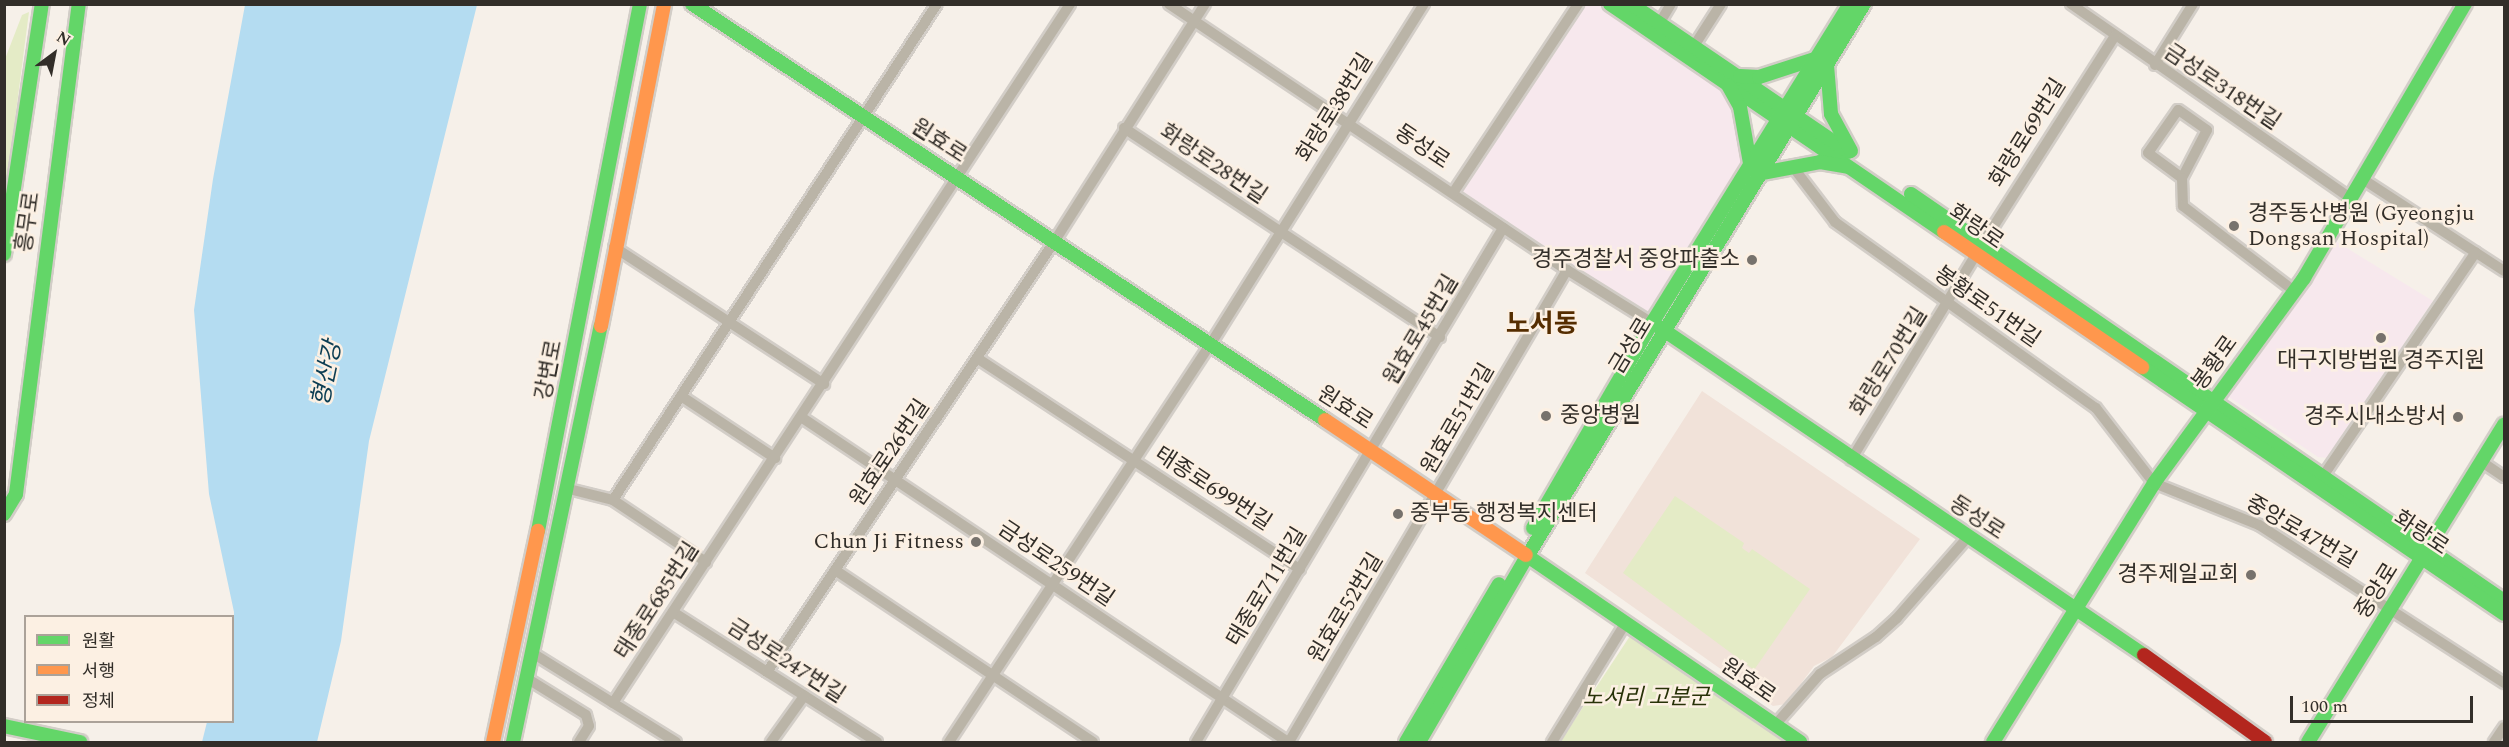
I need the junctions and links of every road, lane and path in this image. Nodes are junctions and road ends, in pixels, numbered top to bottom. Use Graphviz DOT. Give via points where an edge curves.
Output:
graph roads {
  1 [pos="42,4"];
  2 [pos="78,4"];
  3 [pos="640,4"];
  4 [pos="664,4"];
  5 [pos="692,4"];
  6 [pos="937,4"];
  7 [pos="1070,4"];
  8 [pos="1169,4"];
  9 [pos="1205,4"];
  10 [pos="1424,4"];
  11 [pos="1578,4"];
  12 [pos="1610,4"];
  13 [pos="1631,4"];
  14 [pos="1671,4"];
  15 [pos="1721,4"];
  16 [pos="1850,4"];
  17 [pos="1864,4"];
  18 [pos="2071,4"];
  19 [pos="2193,4"];
  20 [pos="2465,4"];
  21 [pos="1195,22"];
  22 [pos="1659,24"];
  23 [pos="2115,36"];
  24 [pos="1694,46"];
  25 [pos="1822,61"];
  26 [pos="2155,65"];
  27 [pos="1732,79"];
  28 [pos="863,116"];
  29 [pos="1789,116"];
  30 [pos="1348,123"];
  31 [pos="1124,128"];
  32 [pos="1860,166"];
  33 [pos="1793,167"];
  34 [pos="1756,171"];
  35 [pos="2182,178"];
  36 [pos="959,179"];
  37 [pos="2364,180"];
  38 [pos="1453,193"];
  39 [pos="2352,199"];
  40 [pos="1503,228"];
  41 [pos="1280,232"];
  42 [pos="1054,242"];
  43 [pos="614,247"];
  44 [pos="1980,248"];
  45 [pos="2476,252"];
  46 [pos="4,254"];
  47 [pos="1567,270"];
  48 [pos="2505,271"];
  49 [pos="2294,291"];
  50 [pos="1948,303"];
  51 [pos="730,321"];
  52 [pos="1652,322"];
  53 [pos="1665,331"];
  54 [pos="1440,337"];
  55 [pos="1210,345"];
  56 [pos="977,358"];
  57 [pos="824,384"];
  58 [pos="681,396"];
  59 [pos="2208,409"];
  60 [pos="801,417"];
  61 [pos="2505,425"];
  62 [pos="1372,451"];
  63 [pos="775,458"];
  64 [pos="1851,460"];
  65 [pos="1135,461"];
  66 [pos="2482,462"];
  67 [pos="2505,477"];
  68 [pos="895,480"];
  69 [pos="2154,483"];
  70 [pos="2318,483"];
  71 [pos="569,489"];
  72 [pos="1437,494"];
  73 [pos="613,500"];
  74 [pos="4,514"];
  75 [pos="1968,537"];
  76 [pos="1524,552"];
  77 [pos="2425,554"];
  78 [pos="706,562"];
  79 [pos="1300,569"];
  80 [pos="835,570"];
  81 [pos="1054,586"];
  82 [pos="2505,601"];
  83 [pos="2076,607"];
  84 [pos="2392,608"];
  85 [pos="673,612"];
  86 [pos="2505,614"];
  87 [pos="1626,622"];
  88 [pos="534,654"];
  89 [pos="767,672"];
  90 [pos="994,674"];
  91 [pos="528,679"];
  92 [pos="2505,683"];
  93 [pos="804,696"];
  94 [pos="1222,699"];
  95 [pos="613,703"];
  96 [pos="4,726"];
  97 [pos="1775,726"];
  98 [pos="2505,727"];
  99 [pos="80,742"];
  100 [pos="493,742"];
  101 [pos="513,742"];
  102 [pos="579,742"];
  103 [pos="676,742"];
  104 [pos="771,742"];
  105 [pos="877,742"];
  106 [pos="949,742"];
  107 [pos="1093,742"];
  108 [pos="1196,742"];
  109 [pos="1288,742"];
  110 [pos="1406,742"];
  111 [pos="1419,742"];
  112 [pos="1552,742"];
  113 [pos="1800,742"];
  114 [pos="1993,742"];
  115 [pos="2265,742"];
  116 [pos="2308,742"];
  117 [pos="2494,742"];
  1 -- 46 [label="street, 흥무로"];
  2 -- 74 [label="street, 흥무로" via="16,494"];
  3 -- 100 [label="street, 강변로" via="550,477"];
  4 -- 43 [label="street, 강변로"];
  5 -- 28 [label="street, 원효로"];
  6 -- 28 [label="street"];
  7 -- 36 [label="street, 태종로685번길"];
  8 -- 21 [label="street, 동성로"];
  9 -- 21 [label="street, 화랑로28번길"];
  10 -- 30 [label="street, 화랑로38번길"];
  11 -- 38 [label="street"];
  12 -- 27 [label="street, 화랑로"];
  13 -- 22 [label="street, 화랑로"];
  14 -- 22 [label="street"];
  15 -- 24 [label="street"];
  16 -- 25 [label="street, 금성로"];
  17 -- 25 [label="street, 금성로"];
  18 -- 23 [label="street, 금성로318번길"];
  19 -- 26 [label="street"];
  20 -- 37 [label="street, 봉황로"];
  21 -- 30 [label="street, 동성로"];
  21 -- 31 [label="street, 화랑로28번길"];
  22 -- 24 [label="street, 화랑로"];
  23 -- 26 [label="street, 금성로318번길"];
  23 -- 44 [label="street, 화랑로69번길"];
  24 -- 27 [label="street, 화랑로"];
  25 -- 27 [label="street" via="1760,77"];
  25 -- 29 [label="street, 금성로"];
  25 -- 32 [label="street" via="1831,114"];
  26 -- 39 [label="street, 금성로318번길"];
  27 -- 29 [label="street, 화랑로"];
  27 -- 34 [label="street"];
  28 -- 36 [label="street, 원효로"];
  28 -- 51 [label="street"];
  29 -- 32 [label="street, 화랑로"];
  29 -- 34 [label="street, 금성로"];
  30 -- 38 [label="street, 동성로"];
  30 -- 41 [label="street, 화랑로38번길"];
  31 -- 41 [label="street, 화랑로28번길"];
  31 -- 42 [label="street, 화랑로28번길"];
  32 -- 33 [label="street"];
  32 -- 44 [label="street, 화랑로"];
  33 -- 34 [label="street"];
  33 -- 50 [label="street, 봉황로51번길" via="1835,222"];
  34 -- 52 [label="street, 금성로"];
  34 -- 53 [label="street, 금성로"];
  35 -- 35 [label="street" via="2148,153 2178,110 2207,129"];
  35 -- 49 [label="street" via="2183,206"];
  36 -- 42 [label="street, 원효로"];
  36 -- 57 [label="street, 태종로685번길"];
  37 -- 39 [label="street, 봉황로"];
  37 -- 45 [label="street"];
  38 -- 40 [label="street, 동성로"];
  39 -- 49 [label="street, 봉황로"];
  40 -- 47 [label="street, 동성로"];
  40 -- 54 [label="street, 원효로45번길"];
  41 -- 54 [label="street"];
  41 -- 55 [label="street, 화랑로38번길"];
  42 -- 55 [label="street, 원효로"];
  42 -- 56 [label="street, 원효로26번길"];
  43 -- 51 [label="street"];
  43 -- 71 [label="street, 강변로"];
  44 -- 50 [label="street, 화랑로70번길"];
  44 -- 59 [label="street, 화랑로"];
  45 -- 48 [label="street"];
  45 -- 70 [label="street"];
  47 -- 52 [label="street, 동성로"];
  47 -- 72 [label="street, 원효로51번길"];
  49 -- 59 [label="street, 봉황로"];
  50 -- 64 [label="street, 화랑로70번길"];
  50 -- 69 [label="street, 봉황로51번길" via="2096,408"];
  51 -- 57 [label="street"];
  51 -- 58 [label="street"];
  52 -- 53 [label="street, 동성로"];
  52 -- 76 [label="street, 금성로"];
  53 -- 64 [label="street, 동성로"];
  53 -- 76 [label="street, 금성로"];
  54 -- 62 [label="street, 원효로45번길"];
  55 -- 62 [label="street, 원효로"];
  55 -- 65 [label="street, 태종로699번길"];
  56 -- 65 [label="street"];
  56 -- 68 [label="street, 원효로26번길"];
  57 -- 60 [label="street, 태종로685번길"];
  58 -- 63 [label="street"];
  58 -- 73 [label="street"];
  59 -- 69 [label="street, 봉황로"];
  59 -- 70 [label="street, 화랑로"];
  60 -- 63 [label="street, 태종로685번길"];
  60 -- 68 [label="street, 금성로259번길"];
  61 -- 66 [label="street, 중앙로"];
  62 -- 72 [label="street, 원효로"];
  62 -- 79 [label="street, 태종로711번길"];
  63 -- 78 [label="street, 태종로685번길"];
  64 -- 75 [label="street, 동성로"];
  65 -- 79 [label="street, 태종로699번길"];
  65 -- 81 [label="street, 태종로699번길"];
  66 -- 67 [label="street"];
  66 -- 77 [label="street, 중앙로"];
  68 -- 80 [label="street, 원효로26번길"];
  68 -- 81 [label="street, 금성로259번길"];
  69 -- 83 [label="street, 봉황로"];
  69 -- 84 [label="street, 중앙로47번길" via="2259,525"];
  70 -- 77 [label="street, 화랑로"];
  71 -- 73 [label="street"];
  71 -- 88 [label="street, 강변로"];
  72 -- 76 [label="street, 원효로"];
  72 -- 109 [label="street, 원효로52번길"];
  73 -- 78 [label="street"];
  75 -- 83 [label="street, 동성로"];
  75 -- 97 [label="street" via="1897,618 1876,637 1820,674"];
  76 -- 87 [label="street, 원효로"];
  76 -- 110 [label="street, 금성로"];
  76 -- 111 [label="street, 금성로"];
  77 -- 82 [label="street, 화랑로"];
  77 -- 84 [label="street, 중앙로"];
  77 -- 86 [label="street, 화랑로"];
  78 -- 85 [label="street, 태종로685번길"];
  79 -- 94 [label="street, 태종로711번길"];
  80 -- 89 [label="street, 원효로26번길"];
  80 -- 90 [label="street"];
  81 -- 90 [label="street, 태종로699번길"];
  81 -- 94 [label="street, 금성로259번길"];
  83 -- 114 [label="street, 봉황로"];
  83 -- 115 [label="street, 동성로"];
  84 -- 92 [label="street, 중앙로47번길"];
  84 -- 116 [label="street, 중앙로"];
  85 -- 89 [label="street, 금성로247번길"];
  85 -- 95 [label="street, 태종로685번길"];
  87 -- 97 [label="street, 원효로"];
  87 -- 112 [label="street"];
  88 -- 91 [label="street, 강변로"];
  88 -- 95 [label="street"];
  89 -- 93 [label="street, 금성로247번길"];
  90 -- 106 [label="street, 태종로699번길"];
  90 -- 107 [label="street"];
  91 -- 101 [label="street, 강변로"];
  91 -- 102 [label="street" via="586,715 589,726"];
  93 -- 104 [label="street"];
  93 -- 105 [label="street, 금성로247번길"];
  94 -- 108 [label="street, 태종로711번길"];
  94 -- 109 [label="street, 금성로259번길"];
  95 -- 103 [label="street"];
  96 -- 99 [label="street"];
  97 -- 113 [label="street, 원효로"];
  98 -- 117 [label="street"];
}
